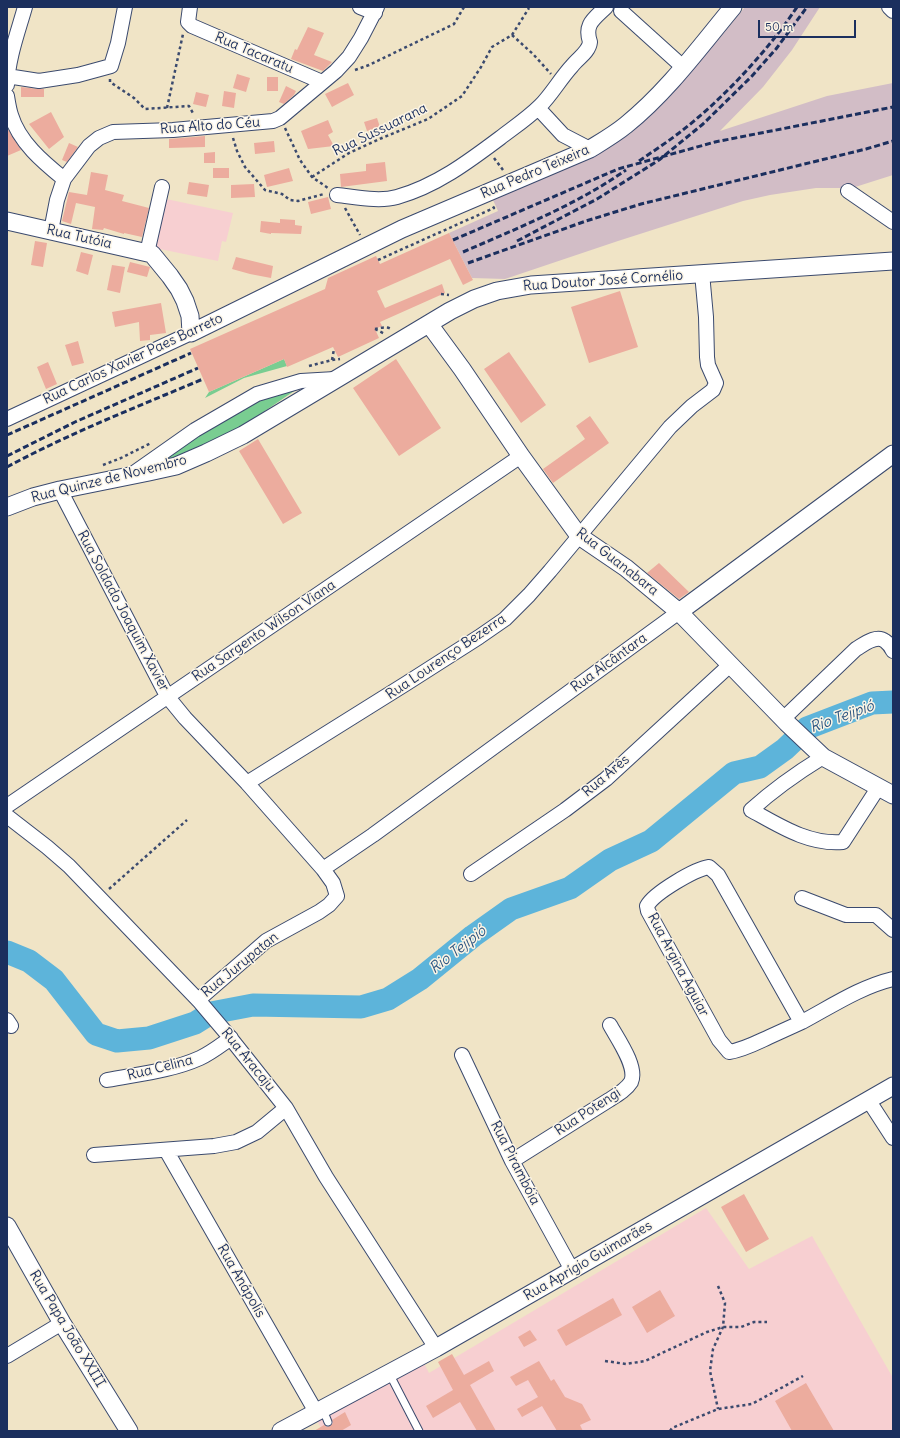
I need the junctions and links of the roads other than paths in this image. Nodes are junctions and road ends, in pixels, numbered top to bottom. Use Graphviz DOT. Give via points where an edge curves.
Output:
graph roads {
  1 [pos="25,7"];
  2 [pos="125,7"];
  3 [pos="190,7"];
  4 [pos="360,7"];
  5 [pos="606,7"];
  6 [pos="733,7"];
  7 [pos="889,7"];
  8 [pos="621,8"];
  9 [pos="376,10"];
  10 [pos="893,11"];
  11 [pos="683,67"];
  12 [pos="7,76"];
  13 [pos="322,82"];
  14 [pos="7,85"];
  15 [pos="7,96"];
  16 [pos="538,108"];
  17 [pos="590,149"];
  18 [pos="64,179"];
  19 [pos="162,187"];
  20 [pos="848,191"];
  21 [pos="335,193"];
  22 [pos="7,221"];
  23 [pos="893,222"];
  24 [pos="51,231"];
  25 [pos="149,253"];
  26 [pos="893,261"];
  27 [pos="702,273"];
  28 [pos="259,299"];
  29 [pos="429,324"];
  30 [pos="191,333"];
  31 [pos="335,379"];
  32 [pos="7,419"];
  33 [pos="893,454"];
  34 [pos="521,456"];
  35 [pos="129,476"];
  36 [pos="60,490"];
  37 [pos="7,507"];
  38 [pos="579,536"];
  39 [pos="679,612"];
  40 [pos="893,650"];
  41 [pos="730,665"];
  42 [pos="167,696"];
  43 [pos="785,721"];
  44 [pos="820,755"];
  45 [pos="247,783"];
  46 [pos="886,792"];
  47 [pos="7,806"];
  48 [pos="7,816"];
  49 [pos="323,869"];
  50 [pos="471,874"];
  51 [pos="802,898"];
  52 [pos="893,930"];
  53 [pos="893,979"];
  54 [pos="199,1001"];
  55 [pos="801,1022"];
  56 [pos="610,1025"];
  57 [pos="230,1036"];
  58 [pos="462,1055"];
  59 [pos="108,1080"];
  60 [pos="893,1086"];
  61 [pos="869,1101"];
  62 [pos="286,1108"];
  63 [pos="893,1138"];
  64 [pos="166,1150"];
  65 [pos="94,1155"];
  66 [pos="512,1161"];
  67 [pos="7,1226"];
  68 [pos="572,1270"];
  69 [pos="62,1323"];
  70 [pos="436,1348"];
  71 [pos="7,1356"];
  72 [pos="389,1373"];
  73 [pos="323,1415"];
  74 [pos="129,1431"];
  75 [pos="281,1431"];
  76 [pos="419,1431"];
  1 -- 12 [label="street"];
  2 -- 12 [label="street" via="111,66 78,75 39,81"];
  3 -- 13 [label="street, Rua Tacaratu" via="188,22 192,26"];
  4 -- 9 [label="street"];
  5 -- 16 [label="street" via="588,28 588,49"];
  6 -- 11 [label="street, Rua Pedro Teixeira"];
  7 -- 10 [label="street"];
  8 -- 11 [label="street"];
  9 -- 13 [label="street, Rua Alto do Céu" via="349,57"];
  11 -- 17 [label="street, Rua Pedro Teixeira" via="626,126"];
  12 -- 14 [label="street"];
  13 -- 18 [label="street, Rua Alto do Céu" via="280,118 268,122 113,132 89,146"];
  15 -- 18 [label="street" via="10,114 17,131 27,145"];
  16 -- 17 [label="street" via="563,135"];
  16 -- 21 [label="street" via="455,171 397,197 382,199"];
  17 -- 28 [label="street, Rua Pedro Teixeira" via="402,229"];
  18 -- 24 [label="street, Rua Alto do Céu"];
  19 -- 25 [label="street"];
  20 -- 23 [label="street"];
  22 -- 24 [label="street, Rua Tutóia"];
  24 -- 25 [label="street, Rua Tutóia"];
  25 -- 30 [label="street" via="170,276 185,301 190,316"];
  26 -- 27 [label="street, Rua Doutor José Cornélio"];
  27 -- 29 [label="street, Rua Doutor José Cornélio" via="530,285 497,291 474,299"];
  27 -- 38 [label="street, Rua Lourenço Bezerra" via="707,357 715,387 670,427"];
  28 -- 30 [label="street, Rua Carlos Xavier Paes Barreto"];
  29 -- 31 [label="street, Rua Doutor José Cornélio"];
  29 -- 34 [label="street, Rua Guanabara"];
  30 -- 32 [label="street, Rua Carlos Xavier Paes Barreto"];
  31 -- 35 [label="street, Rua Quinze de Novembro" via="243,435 206,453 176,466"];
  31 -- 35 [label="street" via="301,381 257,394 196,430"];
  33 -- 39 [label="street, Rua Alcântara"];
  34 -- 38 [label="street, Rua Guanabara"];
  34 -- 42 [label="street, Rua Sargento Wilson Viana"];
  35 -- 36 [label="street, Rua Quinze de Novembro"];
  36 -- 37 [label="street, Rua Quinze de Novembro"];
  36 -- 42 [label="street, Rua Soldado Joaquim Xavier"];
  38 -- 39 [label="street, Rua Guanabara" via="626,568"];
  38 -- 45 [label="street, Rua Lourenço Bezerra" via="505,619 407,684"];
  39 -- 41 [label="street, Rua Guanabara"];
  39 -- 49 [label="street, Rua Alcântara"];
  40 -- 43 [label="street" via="880,639 867,642 856,649"];
  41 -- 43 [label="street, Rua Guanabara"];
  41 -- 50 [label="street, Rua Arês" via="606,779"];
  42 -- 45 [label="street, Rua Soldado Joaquim Xavier"];
  42 -- 47 [label="street, Rua Sargento Wilson Viana"];
  43 -- 44 [label="street, Rua Guanabara"];
  44 -- 46 [label="street"];
  44 -- 46 [label="street" via="750,810 797,835 829,843 843,842"];
  45 -- 49 [label="street, Rua Soldado Joaquim Xavier"];
  48 -- 54 [label="street, Rua Aracaju" via="69,866"];
  49 -- 54 [label="street, Rua Jurupatan" via="336,890 337,896 333,901 319,912 266,941"];
  51 -- 52 [label="street" via="846,916 876,915"];
  53 -- 55 [label="street, Rua Argina Aguiar" via="849,996"];
  54 -- 57 [label="street, Rua Aracaju"];
  55 -- 55 [label="street, Rua Argina Aguiar" via="714,870 710,867 702,868 649,902 648,911 719,1040 729,1052"];
  56 -- 66 [label="street, Rua Potengi" via="629,1060 633,1076 630,1082 609,1100"];
  57 -- 59 [label="street, Rua Celina" via="201,1058 188,1063"];
  57 -- 62 [label="street, Rua Aracaju"];
  58 -- 66 [label="street, Rua Pirambóia"];
  60 -- 61 [label="street, Rua Aprígio Guimarães"];
  61 -- 63 [label="street"];
  61 -- 68 [label="street, Rua Aprígio Guimarães"];
  62 -- 64 [label="street" via="256,1132 236,1142"];
  62 -- 70 [label="street, Rua Aracaju" via="326,1177"];
  64 -- 65 [label="street"];
  64 -- 73 [label="street, Rua Anápolis"];
  66 -- 68 [label="street, Rua Pirambóia"];
  67 -- 69 [label="street, Rua Papa João XXIII"];
  68 -- 70 [label="street, Rua Aprígio Guimarães"];
  69 -- 71 [label="street"];
  69 -- 74 [label="street, Rua Papa João XXIII"];
  70 -- 72 [label="street, Rua Aprígio Guimarães"];
  72 -- 73 [label="street, Rua Aprígio Guimarães"];
  72 -- 76 [label="lane"];
  73 -- 75 [label="street, Rua Aprígio Guimarães"];
}
